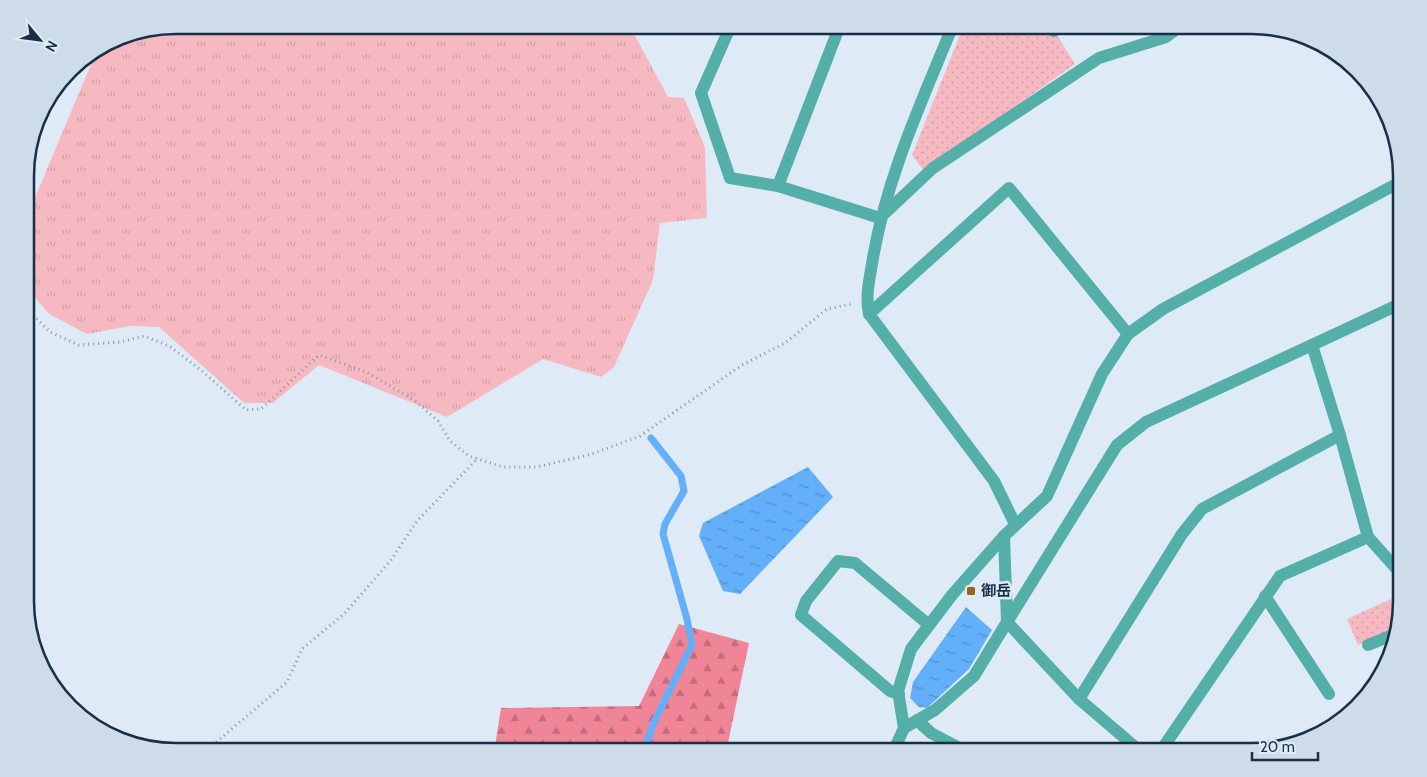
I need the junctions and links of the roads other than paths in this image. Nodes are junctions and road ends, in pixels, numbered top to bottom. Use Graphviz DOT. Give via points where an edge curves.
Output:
graph roads {
  1 [pos="727,34"];
  2 [pos="837,34"];
  3 [pos="949,34"];
  4 [pos="1170,34"];
  5 [pos="778,186"];
  6 [pos="1393,186"];
  7 [pos="880,218"];
  8 [pos="1393,307"];
  9 [pos="869,314"];
  10 [pos="1128,334"];
  11 [pos="1312,345"];
  12 [pos="1340,435"];
  13 [pos="1015,524"];
  14 [pos="1004,536"];
  15 [pos="1368,537"];
  16 [pos="1393,565"];
  17 [pos="1265,596"];
  18 [pos="1007,622"];
  19 [pos="929,625"];
  20 [pos="1388,637"];
  21 [pos="1368,645"];
  22 [pos="899,694"];
  23 [pos="1329,694"];
  24 [pos="1080,698"];
  25 [pos="917,720"];
  26 [pos="904,728"];
  27 [pos="897,743"];
  28 [pos="950,743"];
  29 [pos="1131,743"];
  30 [pos="1166,743"];
  1 -- 5 [label="street" via="701,93 730,178"];
  2 -- 5 [label="street"];
  3 -- 7 [label="street" via="900,156"];
  4 -- 7 [label="street" via="1099,58 933,168"];
  5 -- 7 [label="street"];
  6 -- 10 [label="street" via="1163,308"];
  7 -- 9 [label="street" via="866,300"];
  8 -- 11 [label="street"];
  9 -- 10 [label="street" via="1009,188"];
  9 -- 13 [label="street" via="994,481"];
  10 -- 13 [label="street" via="1102,374 1047,496"];
  11 -- 12 [label="street"];
  11 -- 18 [label="street" via="1146,422 1117,445"];
  12 -- 15 [label="street"];
  12 -- 24 [label="street" via="1202,508 1182,534"];
  13 -- 14 [label="street"];
  14 -- 18 [label="street"];
  14 -- 19 [label="street"];
  15 -- 16 [label="street"];
  15 -- 17 [label="street" via="1280,576"];
  17 -- 23 [label="street"];
  17 -- 30 [label="street"];
  18 -- 24 [label="street"];
  18 -- 25 [label="street" via="974,676 935,710"];
  19 -- 22 [label="street" via="911,649"];
  19 -- 22 [label="street" via="855,563 838,561 806,601 801,615 890,691"];
  20 -- 21 [label="street"];
  22 -- 26 [label="street"];
  24 -- 29 [label="street"];
  25 -- 26 [label="street"];
  25 -- 28 [label="street" via="931,733"];
  26 -- 27 [label="street"];
}
